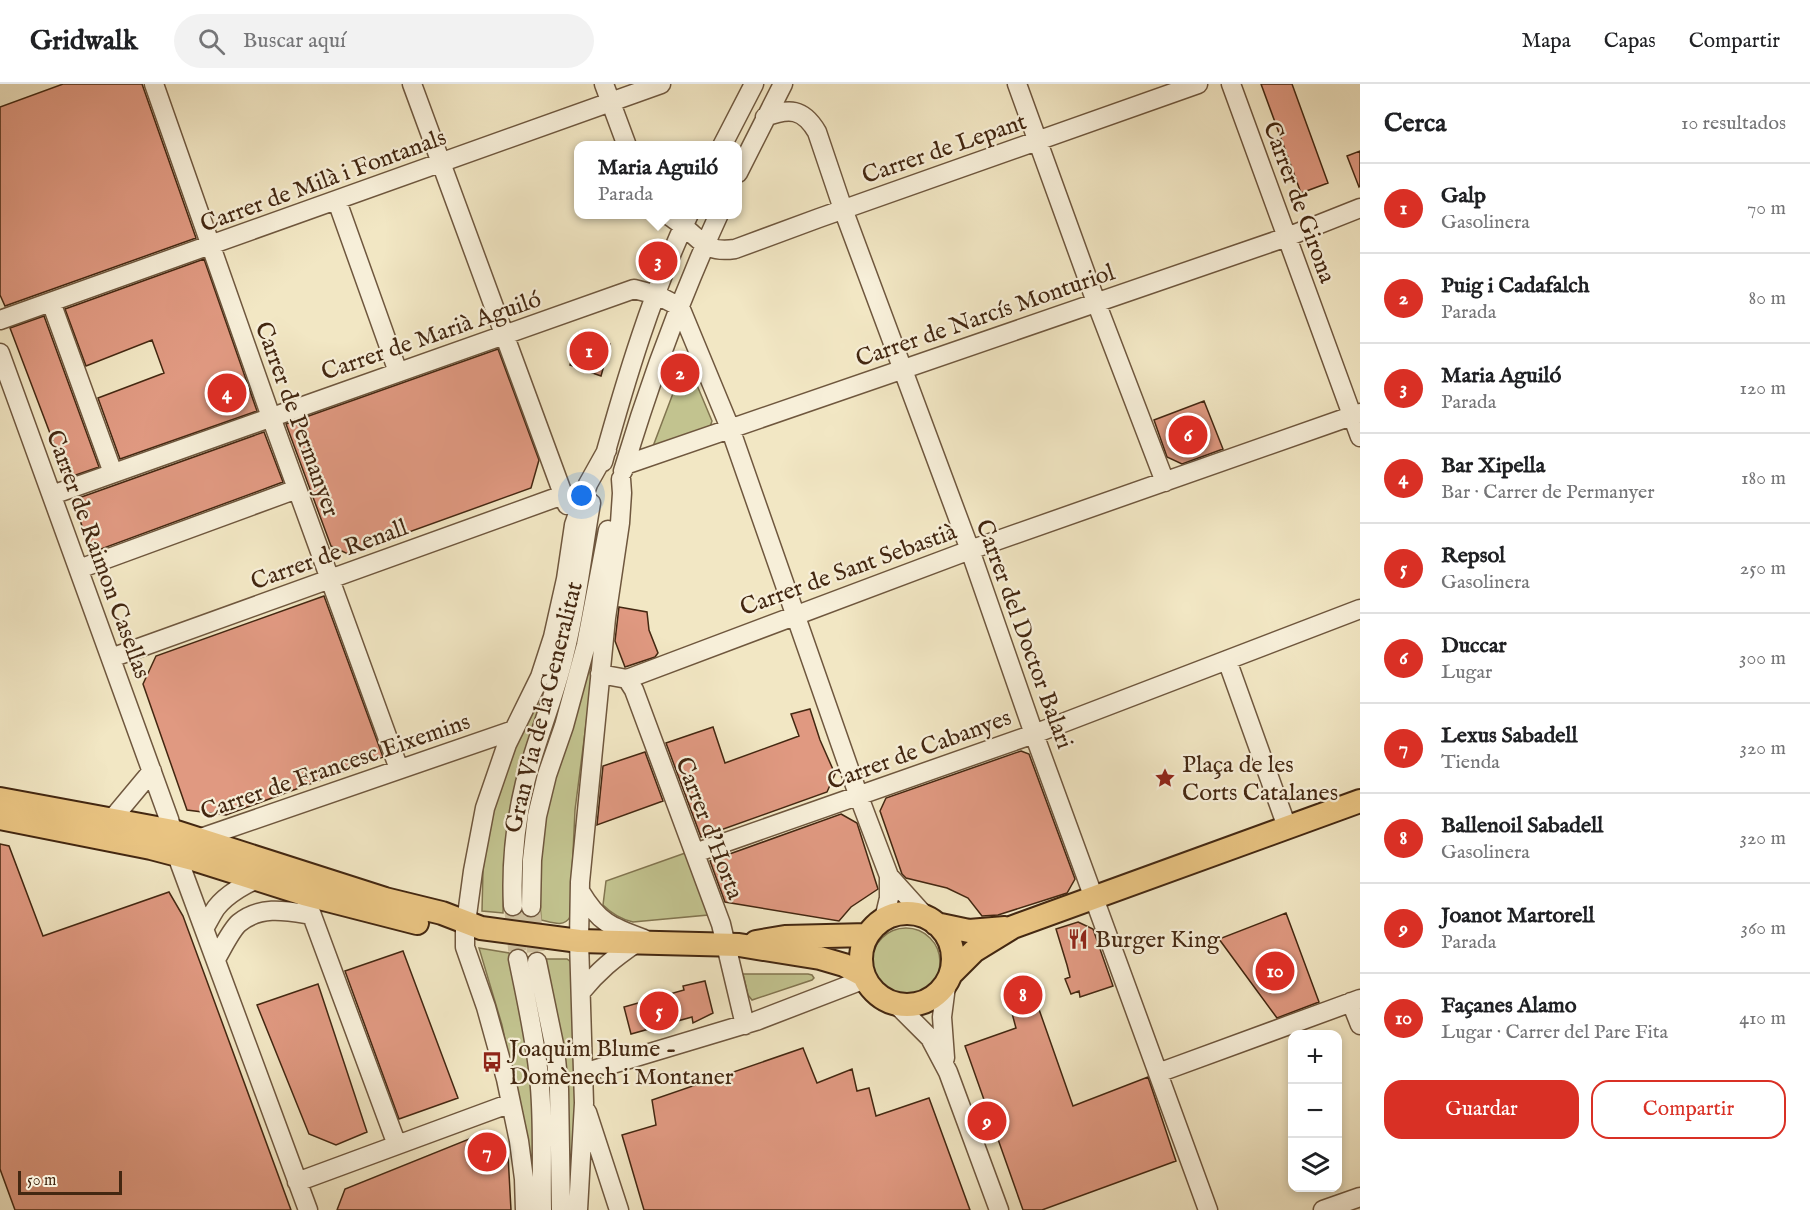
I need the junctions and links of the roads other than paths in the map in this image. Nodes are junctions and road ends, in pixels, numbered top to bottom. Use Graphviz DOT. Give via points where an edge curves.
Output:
graph roads {
  1 [pos="154,84"];
  2 [pos="412,84"];
  3 [pos="604,84"];
  4 [pos="661,84"];
  5 [pos="754,84"];
  6 [pos="783,84"];
  7 [pos="1017,84"];
  8 [pos="1198,84"];
  9 [pos="1231,84"];
  10 [pos="611,102"];
  11 [pos="765,117"];
  12 [pos="625,141"];
  13 [pos="725,141"];
  14 [pos="1038,141"];
  15 [pos="441,163"];
  16 [pos="742,165"];
  17 [pos="337,201"];
  18 [pos="1360,208"];
  19 [pos="843,209"];
  20 [pos="717,219"];
  21 [pos="687,220"];
  22 [pos="1287,237"];
  23 [pos="211,246"];
  24 [pos="704,246"];
  25 [pos="657,295"];
  26 [pos="51,302"];
  27 [pos="1096,302"];
  28 [pos="680,307"];
  29 [pos="0,320"];
  30 [pos="504,334"];
  31 [pos="0,353"];
  32 [pos="902,369"];
  33 [pos="398,372"];
  34 [pos="1356,415"];
  35 [pos="271,417"];
  36 [pos="730,428"];
  37 [pos="1360,437"];
  38 [pos="607,450"];
  39 [pos="623,472"];
  40 [pos="113,473"];
  41 [pos="1165,482"];
  42 [pos="297,489"];
  43 [pos="52,495"];
  44 [pos="563,495"];
  45 [pos="574,525"];
  46 [pos="970,550"];
  47 [pos="78,569"];
  48 [pos="330,579"];
  49 [pos="1360,609"];
  50 [pos="795,615"];
  51 [pos="111,658"];
  52 [pos="1227,660"];
  53 [pos="600,674"];
  54 [pos="630,684"];
  55 [pos="514,730"];
  56 [pos="1034,734"];
  57 [pos="399,769"];
  58 [pos="152,771"];
  59 [pos="859,797"];
  60 [pos="0,799"];
  61 [pos="1360,801"];
  62 [pos="0,818"];
  63 [pos="112,819"];
  64 [pos="1287,827"];
  65 [pos="173,831"];
  66 [pos="196,839"];
  67 [pos="694,853"];
  68 [pos="177,855"];
  69 [pos="889,876"];
  70 [pos="256,879"];
  71 [pos="358,890"];
  72 [pos="580,891"];
  73 [pos="304,894"];
  74 [pos="1095,898"];
  75 [pos="513,906"];
  76 [pos="531,907"];
  77 [pos="312,915"];
  78 [pos="931,920"];
  79 [pos="471,926"];
  80 [pos="876,927"];
  81 [pos="1013,927"];
  82 [pos="204,929"];
  83 [pos="579,941"];
  84 [pos="646,943"];
  85 [pos="732,945"];
  86 [pos="216,959"];
  87 [pos="518,959"];
  88 [pos="537,962"];
  89 [pos="864,977"];
  90 [pos="949,980"];
  91 [pos="581,992"];
  92 [pos="1356,1001"];
  93 [pos="895,1003"];
  94 [pos="745,1025"];
  95 [pos="1360,1025"];
  96 [pos="948,1072"];
  97 [pos="583,1073"];
  98 [pos="1158,1073"];
  99 [pos="511,1103"];
  100 [pos="584,1103"];
  101 [pos="397,1145"];
  102 [pos="297,1182"];
  103 [pos="1360,1197"];
  104 [pos="308,1210"];
  105 [pos="525,1210"];
  106 [pos="542,1210"];
  107 [pos="561,1210"];
  108 [pos="578,1210"];
  109 [pos="619,1210"];
  110 [pos="999,1210"];
  111 [pos="1208,1210"];
  112 [pos="1323,1210"];
  1 -- 23 [label="street, Carrer de Permanyer"];
  2 -- 15 [label="street"];
  3 -- 10 [label="street"];
  4 -- 10 [label="street, Carrer de Milà i Fontanals"];
  5 -- 13 [label="street"];
  6 -- 11 [label="street"];
  7 -- 14 [label="street"];
  8 -- 14 [label="street, Carrer de Lepant"];
  9 -- 22 [label="street, Carrer de Girona"];
  10 -- 12 [label="street"];
  10 -- 15 [label="street, Carrer de Milà i Fontanals"];
  11 -- 16 [label="street"];
  11 -- 19 [label="street, Carrer del Doctor Balari" via="783,110 810,121"];
  14 -- 19 [label="street, Carrer de Lepant"];
  14 -- 27 [label="street"];
  15 -- 17 [label="street, Carrer de Milà i Fontanals"];
  15 -- 30 [label="street"];
  17 -- 23 [label="street, Carrer de Milà i Fontanals"];
  17 -- 33 [label="street"];
  18 -- 22 [label="street, Carrer de Narcís Monturiol"];
  19 -- 24 [label="street, Carrer de Lepant" via="735,249"];
  19 -- 32 [label="street, Carrer del Doctor Balari"];
  20 -- 24 [label="street, Gran Via de la Generalitat"];
  21 -- 24 [label="street"];
  21 -- 25 [label="street, Gran Via de la Generalitat"];
  22 -- 27 [label="street, Carrer de Narcís Monturiol"];
  22 -- 34 [label="street, Carrer de Girona"];
  23 -- 26 [label="street, Carrer de Milà i Fontanals"];
  23 -- 35 [label="street, Carrer de Permanyer"];
  24 -- 28 [label="street, Gran Via de la Generalitat"];
  25 -- 28 [label="street, Carrer de Marià Aguiló"];
  25 -- 30 [label="street, Carrer de Marià Aguiló" via="634,289"];
  25 -- 38 [label="street, Gran Via de la Generalitat"];
  26 -- 29 [label="street, Carrer de Milà i Fontanals"];
  26 -- 40 [label="street"];
  27 -- 32 [label="street, Carrer de Narcís Monturiol"];
  27 -- 41 [label="street"];
  28 -- 36 [label="street"];
  28 -- 39 [label="street, Gran Via de la Generalitat"];
  30 -- 33 [label="street, Carrer de Marià Aguiló"];
  30 -- 44 [label="street"];
  31 -- 43 [label="street, Carrer de Raimon Casellas"];
  32 -- 36 [label="street, Carrer de Narcís Monturiol"];
  32 -- 46 [label="street, Carrer del Doctor Balari"];
  33 -- 35 [label="street, Carrer de Marià Aguiló"];
  34 -- 37 [label="street, Carrer de Girona"];
  34 -- 41 [label="street, Carrer de Sant Sebastià"];
  35 -- 40 [label="street, Carrer de Marià Aguiló"];
  35 -- 42 [label="street, Carrer de Permanyer"];
  36 -- 39 [label="street, Carrer de Narcís Monturiol"];
  36 -- 50 [label="street"];
  38 -- 45 [label="street" via="588,484"];
  38 -- 75 [label="street, Gran Via de la Generalitat" via="591,501 568,641 521,803 514,842"];
  39 -- 53 [label="street"];
  39 -- 76 [label="street, Gran Via de la Generalitat" via="604,545 586,645 537,816"];
  40 -- 43 [label="street, Carrer de Marià Aguiló"];
  41 -- 46 [label="street, Carrer de Sant Sebastià"];
  42 -- 47 [label="street"];
  42 -- 48 [label="street, Carrer de Permanyer"];
  43 -- 47 [label="street, Carrer de Raimon Casellas"];
  44 -- 45 [label="street"];
  44 -- 48 [label="street, Carrer de Renall"];
  45 -- 55 [label="street" via="553,637 540,677"];
  46 -- 50 [label="street, Carrer de Sant Sebastià"];
  46 -- 56 [label="street, Carrer del Doctor Balari"];
  47 -- 51 [label="street, Carrer de Raimon Casellas"];
  48 -- 51 [label="street, Carrer de Renall"];
  48 -- 57 [label="street, Carrer de Permanyer"];
  49 -- 52 [label="street, Carrer de Cabanyes"];
  50 -- 54 [label="street, Carrer de Sant Sebastià"];
  50 -- 59 [label="street"];
  51 -- 58 [label="street, Carrer de Raimon Casellas"];
  52 -- 56 [label="street, Carrer de Cabanyes"];
  52 -- 64 [label="street"];
  53 -- 54 [label="street"];
  53 -- 72 [label="street"];
  54 -- 67 [label="street, Carrer d'Horta"];
  55 -- 57 [label="street, Carrer de Francesc Eixemins"];
  55 -- 79 [label="street" via="485,808 473,871"];
  56 -- 59 [label="street, Carrer de Cabanyes"];
  56 -- 74 [label="street, Carrer del Doctor Balari"];
  57 -- 66 [label="street, Carrer de Francesc Eixemins"];
  58 -- 63 [label="street"];
  58 -- 65 [label="street, Carrer de Raimon Casellas"];
  59 -- 67 [label="street, Carrer de Cabanyes"];
  59 -- 69 [label="street"];
  60 -- 63 [label="main road"];
  61 -- 64 [label="main road"];
  62 -- 68 [label="main road"];
  63 -- 65 [label="main road"];
  64 -- 74 [label="main road"];
  65 -- 66 [label="main road"];
  65 -- 68 [label="street, Carrer de Raimon Casellas"];
  66 -- 68 [label="street, Carrer de Francesc Eixemins"];
  66 -- 71 [label="main road"];
  67 -- 85 [label="street, Carrer d'Horta"];
  68 -- 70 [label="main road"];
  68 -- 82 [label="street, Carrer de Raimon Casellas"];
  69 -- 78 [label="street"];
  69 -- 80 [label="street" via="889,898"];
  70 -- 71 [label="street" via="280,877"];
  70 -- 73 [label="main road"];
  70 -- 82 [label="street" via="217,906"];
  71 -- 79 [label="main road"];
  72 -- 83 [label="street"];
  72 -- 84 [label="street" via="597,916"];
  73 -- 77 [label="street"];
  73 -- 79 [label="main road" via="431,926"];
  74 -- 81 [label="main road"];
  74 -- 98 [label="street, Carrer del Doctor Balari"];
  77 -- 86 [label="street" via="260,911 238,924"];
  77 -- 101 [label="street"];
  78 -- 80 [label="main road" via="899,914"];
  78 -- 81 [label="main road" via="969,931"];
  78 -- 90 [label="main road" via="950,940"];
  79 -- 83 [label="main road"];
  79 -- 99 [label="street" via="465,947"];
  80 -- 85 [label="main road"];
  80 -- 89 [label="main road" via="862,953"];
  81 -- 90 [label="main road" via="974,951"];
  82 -- 86 [label="street, Carrer de Raimon Casellas"];
  83 -- 84 [label="main road"];
  83 -- 91 [label="street"];
  84 -- 85 [label="main road"];
  84 -- 91 [label="street" via="610,960"];
  85 -- 89 [label="main road" via="827,960"];
  85 -- 94 [label="street, Carrer d'Horta"];
  86 -- 102 [label="street, Carrer de Raimon Casellas"];
  87 -- 106 [label="street" via="539,1078"];
  88 -- 107 [label="street" via="559,1089"];
  89 -- 93 [label="main road" via="878,995"];
  89 -- 94 [label="street"];
  90 -- 93 [label="main road" via="936,995 921,1002"];
  90 -- 96 [label="street" via="942,1032"];
  91 -- 97 [label="street"];
  92 -- 95 [label="street"];
  92 -- 98 [label="street"];
  93 -- 96 [label="street" via="930,1038"];
  94 -- 97 [label="street"];
  96 -- 110 [label="street"];
  97 -- 100 [label="street"];
  98 -- 111 [label="street, Carrer del Doctor Balari"];
  99 -- 101 [label="street"];
  99 -- 105 [label="street" via="524,1179"];
  100 -- 108 [label="street"];
  100 -- 109 [label="street"];
  101 -- 102 [label="street"];
  102 -- 104 [label="street, Carrer de Raimon Casellas"];
  103 -- 112 [label="street"];
}
